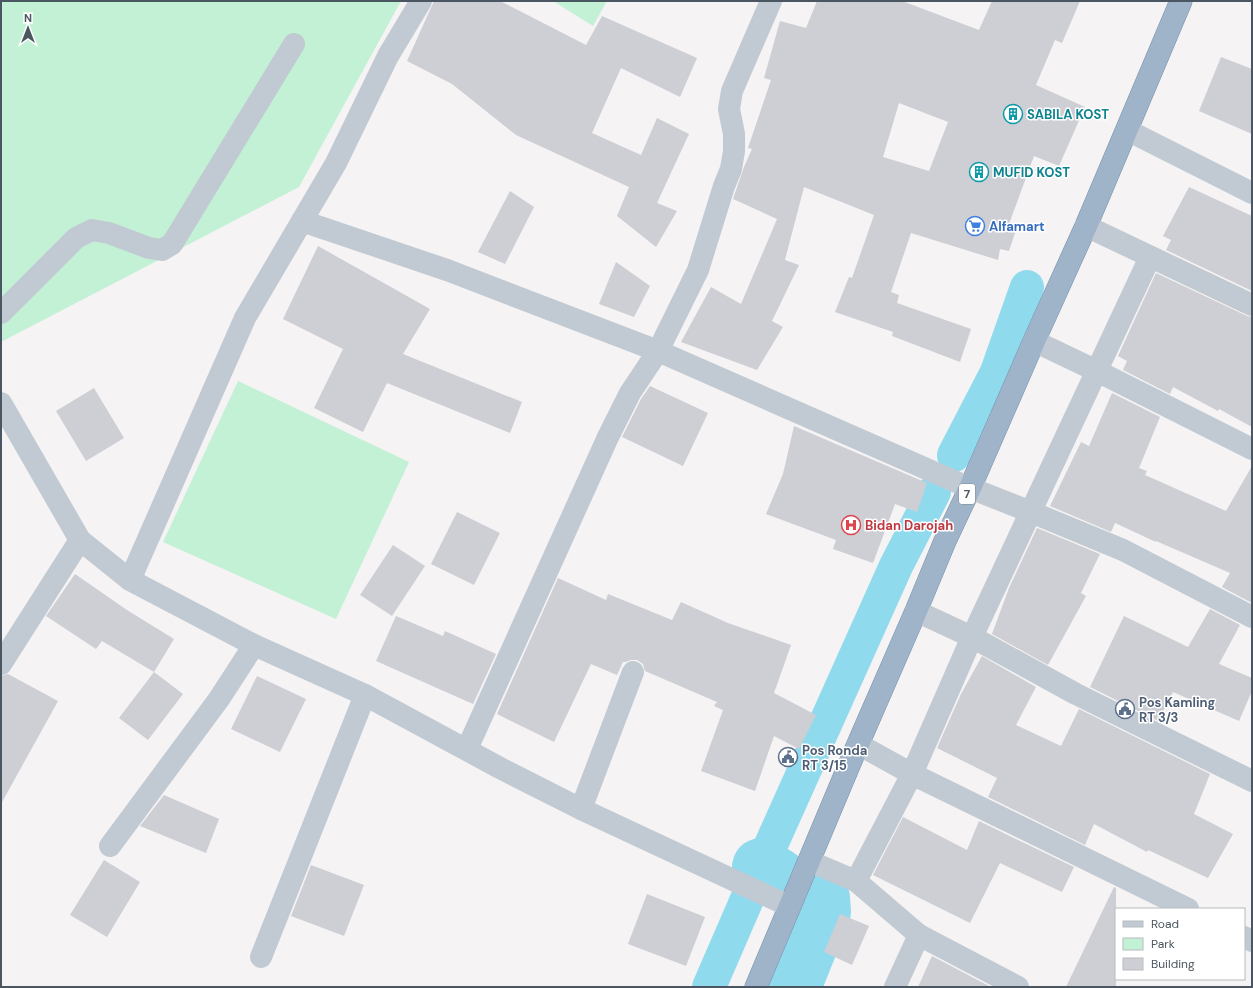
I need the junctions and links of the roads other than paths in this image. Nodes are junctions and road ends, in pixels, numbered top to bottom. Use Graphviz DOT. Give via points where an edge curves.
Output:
graph roads {
  1 [pos="421,1"];
  2 [pos="771,1"];
  3 [pos="1181,1"];
  4 [pos="294,44"];
  5 [pos="1127,130"];
  6 [pos="1252,193"];
  7 [pos="302,221"];
  8 [pos="1086,226"];
  9 [pos="1150,257"];
  10 [pos="1252,305"];
  11 [pos="1,312"];
  12 [pos="1034,341"];
  13 [pos="658,351"];
  14 [pos="1097,371"];
  15 [pos="1,403"];
  16 [pos="1252,449"];
  17 [pos="970,488"];
  18 [pos="1031,512"];
  19 [pos="80,540"];
  20 [pos="130,580"];
  21 [pos="916,611"];
  22 [pos="1252,617"];
  23 [pos="972,637"];
  24 [pos="254,646"];
  25 [pos="1,664"];
  26 [pos="634,672"];
  27 [pos="365,695"];
  28 [pos="858,744"];
  29 [pos="467,749"];
  30 [pos="912,774"];
  31 [pos="1252,781"];
  32 [pos="581,809"];
  33 [pos="110,846"];
  34 [pos="809,860"];
  35 [pos="856,882"];
  36 [pos="789,906"];
  37 [pos="1186,908"];
  38 [pos="919,935"];
  39 [pos="261,957"];
  40 [pos="756,987"];
  41 [pos="895,987"];
  42 [pos="1018,987"];
  1 -- 7 [label="street" via="388,56 336,163"];
  2 -- 13 [label="street" via="732,91 730,109 734,151 698,270"];
  3 -- 5 [label="highway, 7"];
  4 -- 11 [label="street" via="172,244 162,250 149,248 109,233 92,230 76,238"];
  5 -- 6 [label="street"];
  5 -- 8 [label="highway, 7"];
  7 -- 13 [label="street" via="447,270"];
  7 -- 20 [label="street" via="245,318"];
  8 -- 9 [label="street"];
  8 -- 12 [label="highway, 7"];
  9 -- 10 [label="street"];
  9 -- 14 [label="street"];
  12 -- 14 [label="street"];
  12 -- 17 [label="highway, 7"];
  13 -- 17 [label="street"];
  13 -- 29 [label="street" via="630,393 611,431"];
  14 -- 16 [label="street"];
  14 -- 18 [label="street"];
  15 -- 19 [label="street"];
  17 -- 18 [label="street"];
  17 -- 21 [label="highway, 7" via="944,541"];
  18 -- 22 [label="street" via="1123,550"];
  18 -- 23 [label="street"];
  19 -- 20 [label="street"];
  19 -- 25 [label="street"];
  20 -- 24 [label="street"];
  21 -- 23 [label="street"];
  21 -- 28 [label="highway, 7"];
  23 -- 30 [label="street"];
  23 -- 31 [label="street" via="1076,694"];
  24 -- 27 [label="street"];
  24 -- 33 [label="street" via="220,699"];
  26 -- 32 [label="street"];
  27 -- 29 [label="street"];
  27 -- 39 [label="street"];
  28 -- 30 [label="street"];
  28 -- 34 [label="highway, 7"];
  29 -- 32 [label="street"];
  30 -- 35 [label="street"];
  30 -- 37 [label="street"];
  32 -- 36 [label="street"];
  34 -- 35 [label="street"];
  34 -- 36 [label="highway, 7"];
  35 -- 38 [label="street"];
  36 -- 40 [label="highway, 7"];
  38 -- 41 [label="street"];
  38 -- 42 [label="street"];
}
